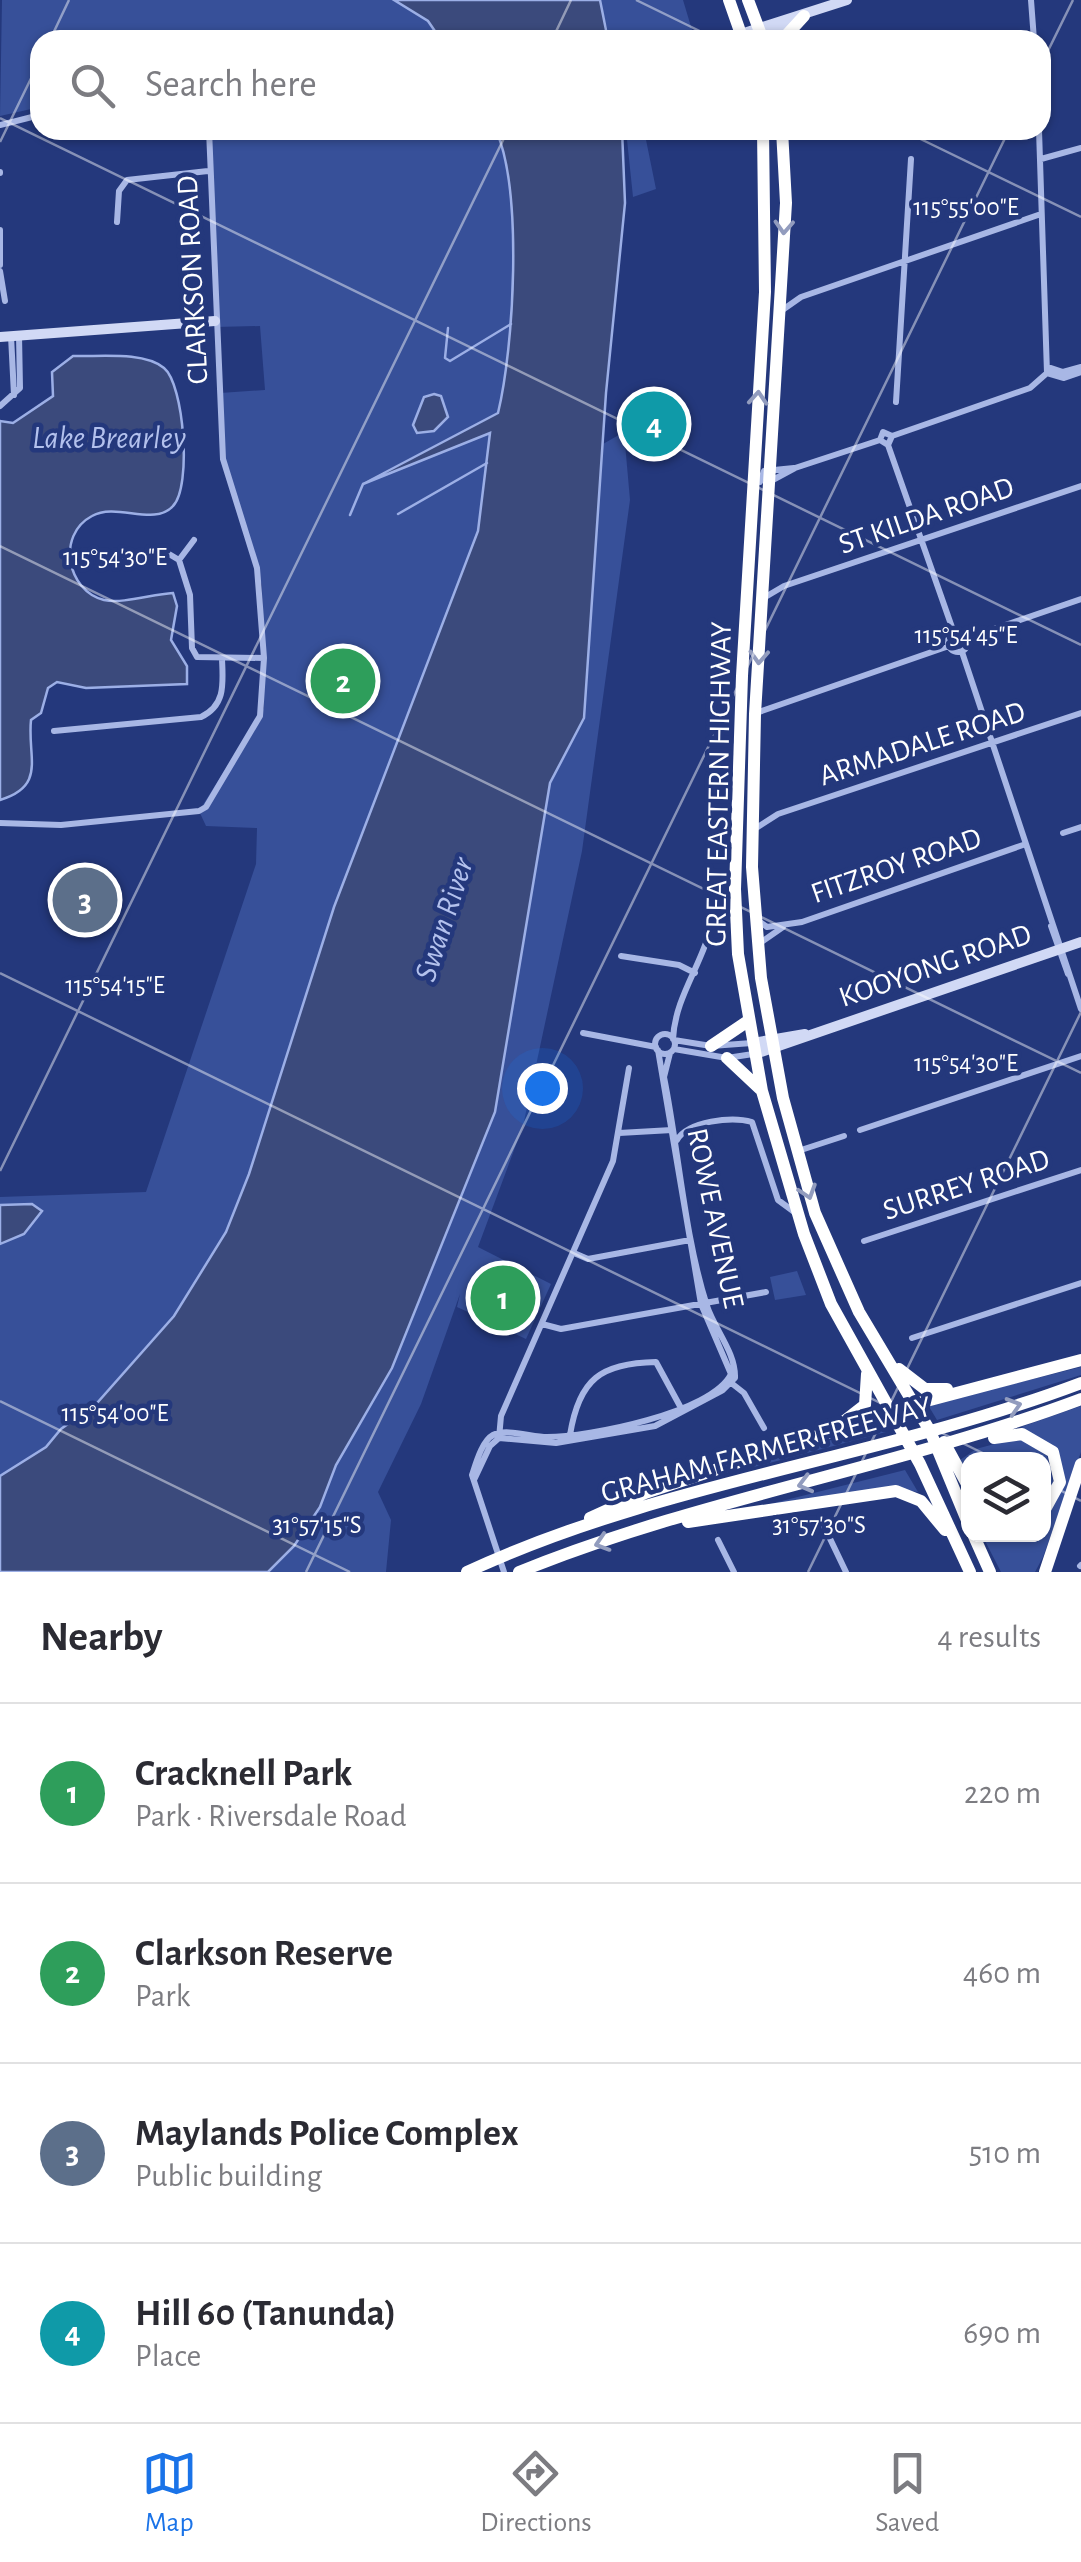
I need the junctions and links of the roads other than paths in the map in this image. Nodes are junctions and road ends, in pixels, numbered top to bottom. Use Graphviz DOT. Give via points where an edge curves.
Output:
graph roads {
  1 [pos="730,0"];
  2 [pos="748,0"];
  3 [pos="847,0"];
  4 [pos="1031,0"];
  5 [pos="804,16"];
  6 [pos="749,30"];
  7 [pos="752,30"];
  8 [pos="768,30"];
  9 [pos="791,30"];
  10 [pos="1033,30"];
  11 [pos="30,118"];
  12 [pos="0,125"];
  13 [pos="209,140"];
  14 [pos="763,140"];
  15 [pos="783,140"];
  16 [pos="1040,140"];
  17 [pos="1081,148"];
  18 [pos="911,159"];
  19 [pos="1041,159"];
  20 [pos="208,172"];
  21 [pos="1041,214"];
  22 [pos="117,222"];
  23 [pos="0,230"];
  24 [pos="902,262"];
  25 [pos="0,268"];
  26 [pos="781,285"];
  27 [pos="800,297"];
  28 [pos="5,301"];
  29 [pos="780,313"];
  30 [pos="215,321"];
  31 [pos="10,336"];
  32 [pos="1081,369"];
  33 [pos="1048,370"];
  34 [pos="896,402"];
  35 [pos="0,406"];
  36 [pos="892,436"];
  37 [pos="880,440"];
  38 [pos="888,445"];
  39 [pos="795,468"];
  40 [pos="770,476"];
  41 [pos="1081,486"];
  42 [pos="752,508"];
  43 [pos="194,540"];
  44 [pos="924,540"];
  45 [pos="114,556"];
  46 [pos="179,560"];
  47 [pos="764,578"];
  48 [pos="784,586"];
  49 [pos="762,599"];
  50 [pos="1081,599"];
  51 [pos="954,632"];
  52 [pos="968,638"];
  53 [pos="948,646"];
  54 [pos="962,652"];
  55 [pos="264,658"];
  56 [pos="222,660"];
  57 [pos="756,692"];
  58 [pos="777,703"];
  59 [pos="755,714"];
  60 [pos="1081,714"];
  61 [pos="54,731"];
  62 [pos="990,744"];
  63 [pos="753,810"];
  64 [pos="778,814"];
  65 [pos="0,823"];
  66 [pos="1081,827"];
  67 [pos="752,830"];
  68 [pos="1063,834"];
  69 [pos="1024,845"];
  70 [pos="754,918"];
  71 [pos="712,924"];
  72 [pos="784,926"];
  73 [pos="1081,942"];
  74 [pos="756,946"];
  75 [pos="1060,949"];
  76 [pos="621,956"];
  77 [pos="695,973"];
  78 [pos="1081,1009"];
  79 [pos="674,1016"];
  80 [pos="748,1021"];
  81 [pos="583,1033"];
  82 [pos="660,1036"];
  83 [pos="639,1041"];
  84 [pos="771,1044"];
  85 [pos="673,1045"];
  86 [pos="710,1046"];
  87 [pos="754,1048"];
  88 [pos="657,1049"];
  89 [pos="1081,1056"];
  90 [pos="727,1058"];
  91 [pos="629,1068"];
  92 [pos="762,1091"];
  93 [pos="671,1130"];
  94 [pos="860,1130"];
  95 [pos="618,1133"];
  96 [pos="844,1136"];
  97 [pos="676,1142"];
  98 [pos="796,1152"];
  99 [pos="1081,1170"];
  100 [pos="798,1214"];
  101 [pos="691,1240"];
  102 [pos="864,1241"];
  103 [pos="574,1252"];
  104 [pos="1081,1283"];
  105 [pos="766,1292"];
  106 [pos="704,1305"];
  107 [pos="542,1324"];
  108 [pos="912,1338"];
  109 [pos="1081,1360"];
  110 [pos="890,1361"];
  111 [pos="867,1374"];
  112 [pos="730,1382"];
  113 [pos="1081,1383"];
  114 [pos="975,1386"];
  115 [pos="1081,1399"];
  116 [pos="915,1404"];
  117 [pos="682,1409"];
  118 [pos="891,1413"];
  119 [pos="764,1428"];
  120 [pos="930,1431"];
  121 [pos="500,1436"];
  122 [pos="818,1437"];
  123 [pos="570,1439"];
  124 [pos="962,1442"];
  125 [pos="1081,1464"];
  126 [pos="961,1473"];
  127 [pos="1051,1499"];
  128 [pos="961,1507"];
  129 [pos="666,1524"];
  130 [pos="824,1524"];
  131 [pos="580,1525"];
  132 [pos="718,1540"];
  133 [pos="977,1542"];
  134 [pos="961,1551"];
  135 [pos="467,1572"];
  136 [pos="504,1572"];
  137 [pos="520,1572"];
  138 [pos="734,1572"];
  139 [pos="846,1572"];
  140 [pos="970,1572"];
  141 [pos="990,1572"];
  142 [pos="1045,1572"];
  1 -- 6 [label="highway"];
  2 -- 7 [label="highway"];
  3 -- 5 [label="street"];
  4 -- 10 [label="street"];
  5 -- 8 [label="street"];
  5 -- 9 [label="highway"];
  11 -- 12 [label="street"];
  13 -- 20 [label="street, CLARKSON ROAD"];
  42 -- 14 [label="highway, GREAT EASTERN HIGHWAY, one-way" via="766,278"];
  15 -- 26 [label="highway, GREAT EASTERN HIGHWAY, one-way"];
  16 -- 19 [label="street"];
  17 -- 19 [label="street"];
  18 -- 24 [label="street"];
  19 -- 21 [label="street"];
  20 -- 22 [label="street" via="127,180 118,191"];
  20 -- 30 [label="street, CLARKSON ROAD"];
  21 -- 24 [label="street"];
  21 -- 33 [label="street"];
  23 -- 25 [label="street"];
  24 -- 27 [label="street"];
  24 -- 34 [label="street"];
  25 -- 28 [label="street"];
  26 -- 27 [label="street"];
  26 -- 29 [label="highway, GREAT EASTERN HIGHWAY"];
  27 -- 29 [label="street"];
  29 -- 40 [label="highway, GREAT EASTERN HIGHWAY"];
  30 -- 31 [label="street"];
  30 -- 55 [label="street, CLARKSON ROAD" via="223,459 256,568"];
  31 -- 35 [label="street" via="14,395"];
  32 -- 33 [label="street" via="1064,378"];
  33 -- 36 [label="street" via="1030,388"];
  36 -- 37 [label="street" via="883,432"];
  36 -- 38 [label="street"];
  37 -- 38 [label="street"];
  37 -- 39 [label="street"];
  38 -- 44 [label="street"];
  39 -- 40 [label="street"];
  39 -- 40 [label="street"];
  40 -- 42 [label="street" via="762,474"];
  40 -- 47 [label="highway, GREAT EASTERN HIGHWAY"];
  41 -- 44 [label="street, ST KILDA ROAD"];
  42 -- 80 [label="highway, GREAT EASTERN HIGHWAY" via="736,889"];
  43 -- 46 [label="street"];
  44 -- 48 [label="street, ST KILDA ROAD"];
  44 -- 51 [label="street"];
  45 -- 46 [label="street" via="168,554"];
  46 -- 56 [label="street" via="190,595 192,648 197,657"];
  47 -- 48 [label="street"];
  47 -- 49 [label="highway, GREAT EASTERN HIGHWAY"];
  48 -- 49 [label="street, ST KILDA ROAD"];
  49 -- 57 [label="highway, GREAT EASTERN HIGHWAY, one-way"];
  50 -- 52 [label="street"];
  51 -- 52 [label="street"];
  51 -- 53 [label="street"];
  52 -- 54 [label="street"];
  53 -- 54 [label="street"];
  53 -- 58 [label="street"];
  54 -- 62 [label="street"];
  55 -- 56 [label="street"];
  55 -- 65 [label="street, CLARKSON ROAD" via="260,716 206,807 61,825"];
  56 -- 61 [label="street" via="220,699 202,717"];
  57 -- 58 [label="street"];
  57 -- 59 [label="highway, GREAT EASTERN HIGHWAY"];
  58 -- 59 [label="street"];
  59 -- 63 [label="highway, GREAT EASTERN HIGHWAY"];
  60 -- 62 [label="street, ARMADALE ROAD"];
  62 -- 64 [label="street, ARMADALE ROAD"];
  62 -- 69 [label="street"];
  63 -- 64 [label="street, ARMADALE ROAD"];
  63 -- 67 [label="highway, GREAT EASTERN HIGHWAY"];
  64 -- 67 [label="street, ARMADALE ROAD"];
  66 -- 68 [label="street"];
  67 -- 70 [label="highway, GREAT EASTERN HIGHWAY"];
  69 -- 72 [label="street, FITZROY ROAD"];
  69 -- 75 [label="street"];
  70 -- 72 [label="street, FITZROY ROAD" via="767,927"];
  70 -- 74 [label="highway, GREAT EASTERN HIGHWAY"];
  71 -- 77 [label="street"];
  72 -- 74 [label="street, FITZROY ROAD"];
  73 -- 75 [label="street, KOOYONG ROAD"];
  74 -- 84 [label="highway, GREAT EASTERN HIGHWAY"];
  75 -- 78 [label="street"];
  75 -- 84 [label="street, KOOYONG ROAD"];
  76 -- 77 [label="street"];
  77 -- 79 [label="street"];
  79 -- 82 [label="street"];
  79 -- 85 [label="street, ROWE AVENUE"];
  80 -- 86 [label="highway"];
  80 -- 87 [label="highway, GREAT EASTERN HIGHWAY"];
  81 -- 83 [label="street"];
  82 -- 83 [label="street"];
  82 -- 85 [label="street"];
  82 -- 88 [label="street"];
  83 -- 88 [label="street"];
  84 -- 87 [label="street, KOOYONG ROAD"];
  84 -- 98 [label="highway, GREAT EASTERN HIGHWAY"];
  85 -- 86 [label="street"];
  85 -- 88 [label="street"];
  85 -- 90 [label="street"];
  85 -- 93 [label="street, ROWE AVENUE" via="664,1077"];
  86 -- 87 [label="street"];
  87 -- 90 [label="street"];
  87 -- 92 [label="highway, GREAT EASTERN HIGHWAY"];
  88 -- 93 [label="street, ROWE AVENUE"];
  89 -- 94 [label="street"];
  90 -- 92 [label="highway"];
  91 -- 95 [label="street"];
  92 -- 100 [label="highway, GREAT EASTERN HIGHWAY"];
  93 -- 95 [label="street"];
  93 -- 97 [label="street, ROWE AVENUE"];
  93 -- 101 [label="street, ROWE AVENUE"];
  95 -- 103 [label="street"];
  96 -- 98 [label="street"];
  97 -- 100 [label="street" via="689,1128 752,1122 778,1200"];
  97 -- 101 [label="street, ROWE AVENUE"];
  98 -- 110 [label="highway, GREAT EASTERN HIGHWAY, one-way" via="845,1284"];
  99 -- 102 [label="street, SURREY ROAD"];
  100 -- 111 [label="highway, GREAT EASTERN HIGHWAY" via="831,1304"];
  101 -- 103 [label="street" via="588,1259"];
  101 -- 106 [label="street, ROWE AVENUE"];
  103 -- 107 [label="street"];
  104 -- 108 [label="street"];
  105 -- 106 [label="street"];
  106 -- 107 [label="street" via="560,1329"];
  106 -- 112 [label="street, ROWE AVENUE"];
  107 -- 121 [label="street" via="501,1416"];
  109 -- 114 [label="highway"];
  110 -- 114 [label="highway" via="925,1389"];
  110 -- 116 [label="highway, GREAT EASTERN HIGHWAY"];
  111 -- 118 [label="highway, GREAT EASTERN HIGHWAY"];
  111 -- 122 [label="highway" via="865,1405"];
  112 -- 117 [label="street"];
  112 -- 119 [label="street, ROWE AVENUE"];
  131 -- 113 [label="highway, GRAHAM FARMER FREEWAY, one-way"];
  114 -- 116 [label="highway"];
  115 -- 124 [label="highway, GRAHAM FARMER FREEWAY"];
  116 -- 118 [label="highway"];
  116 -- 120 [label="highway, GREAT EASTERN HIGHWAY"];
  117 -- 123 [label="street" via="655,1426"];
  117 -- 123 [label="street" via="656,1362 600,1370"];
  118 -- 122 [label="highway"];
  118 -- 134 [label="highway, GREAT EASTERN HIGHWAY"];
  120 -- 126 [label="highway"];
  120 -- 128 [label="highway, GREAT EASTERN HIGHWAY"];
  121 -- 123 [label="street"];
  121 -- 136 [label="street" via="473,1481"];
  122 -- 131 [label="highway" via="602,1509"];
  124 -- 127 [label="highway" via="1022,1434 1044,1443 1060,1482"];
  124 -- 129 [label="highway, GRAHAM FARMER FREEWAY, one-way"];
  125 -- 142 [label="highway"];
  129 -- 134 [label="highway" via="896,1491 921,1500"];
  129 -- 137 [label="highway, GRAHAM FARMER FREEWAY, one-way"];
  130 -- 139 [label="street"];
  131 -- 135 [label="highway, GRAHAM FARMER FREEWAY"];
  132 -- 138 [label="street"];
  133 -- 141 [label="highway"];
  134 -- 140 [label="highway, GREAT EASTERN HIGHWAY"];
}
